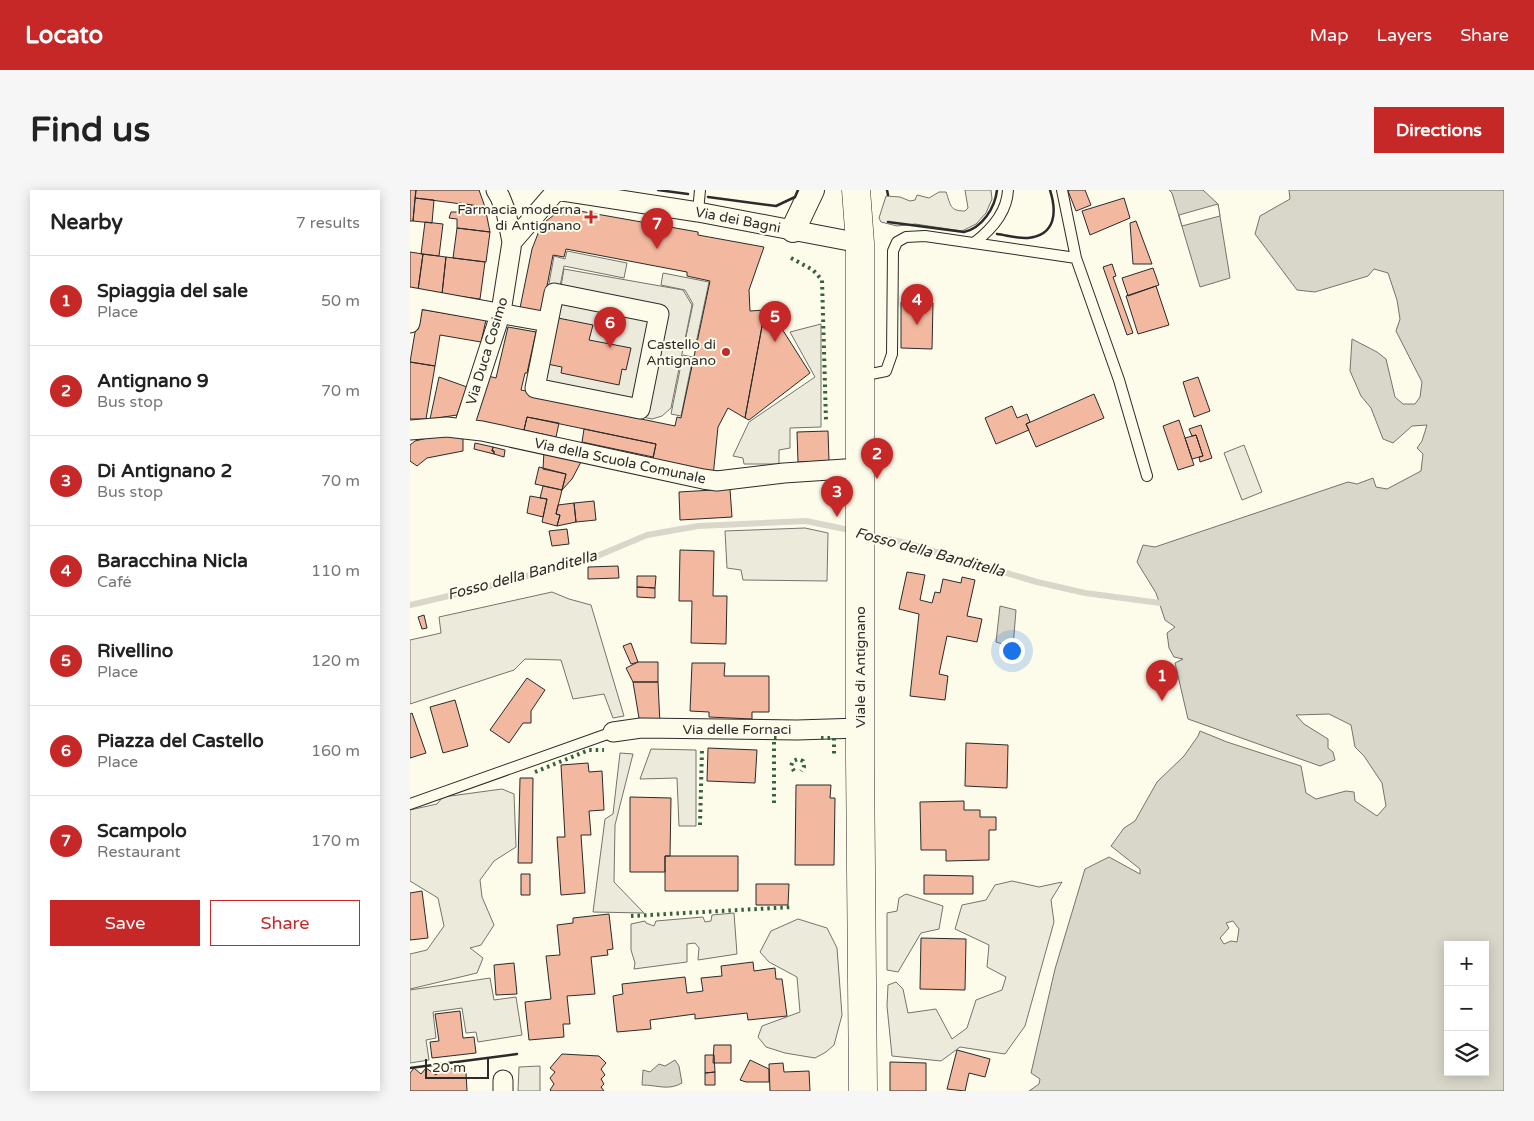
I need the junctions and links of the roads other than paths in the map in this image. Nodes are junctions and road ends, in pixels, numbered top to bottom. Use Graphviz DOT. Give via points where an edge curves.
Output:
graph roads {
  1 [pos="496,190"];
  2 [pos="556,190"];
  3 [pos="700,190"];
  4 [pos="812,190"];
  5 [pos="856,190"];
  6 [pos="1008,190"];
  7 [pos="1062,190"];
  8 [pos="698,212"];
  9 [pos="793,230"];
  10 [pos="512,242"];
  11 [pos="860,243"];
  12 [pos="974,243"];
  13 [pos="1076,258"];
  14 [pos="412,297"];
  15 [pos="501,312"];
  16 [pos="548,322"];
  17 [pos="410,324"];
  18 [pos="860,376"];
  19 [pos="463,429"];
  20 [pos="410,430"];
  21 [pos="860,456"];
  22 [pos="1147,476"];
  23 [pos="860,728"];
  24 [pos="613,732"];
  25 [pos="410,804"];
  26 [pos="863,1091"];
  1 -- 10 [label="street, Via Duca Cosimo" via="506,212"];
  2 -- 8 [label="street, Via dei Bagni"];
  2 -- 10 [label="street"];
  3 -- 8 [label="lane"];
  4 -- 9 [label="street"];
  5 -- 11 [label="main road, Viale di Antignano"];
  6 -- 12 [label="lane" via="1002,212 989,231"];
  7 -- 13 [label="lane"];
  8 -- 9 [label="street, Via dei Bagni"];
  9 -- 11 [label="street, Via dei Bagni"];
  10 -- 15 [label="street, Via Duca Cosimo"];
  11 -- 18 [label="main road, Viale di Antignano"];
  12 -- 13 [label="lane"];
  12 -- 18 [label="lane" via="925,236 906,237 897,242 893,252 892,354 886,371"];
  13 -- 22 [label="lane" via="1119,380"];
  14 -- 15 [label="street"];
  14 -- 17 [label="street"];
  15 -- 16 [label="street"];
  15 -- 19 [label="street, Via Duca Cosimo"];
  16 -- 16 [label="street" via="554,293 659,314 640,410 535,388"];
  18 -- 21 [label="main road, Viale di Antignano"];
  19 -- 20 [label="street, Via della Scuola Comunale"];
  19 -- 21 [label="street, Via della Scuola Comunale" via="717,481 784,473"];
  21 -- 23 [label="main road, Viale di Antignano"];
  23 -- 24 [label="street, Via delle Fornaci" via="641,728"];
  23 -- 26 [label="main road, Viale di Antignano"];
  24 -- 25 [label="lane"];
}
